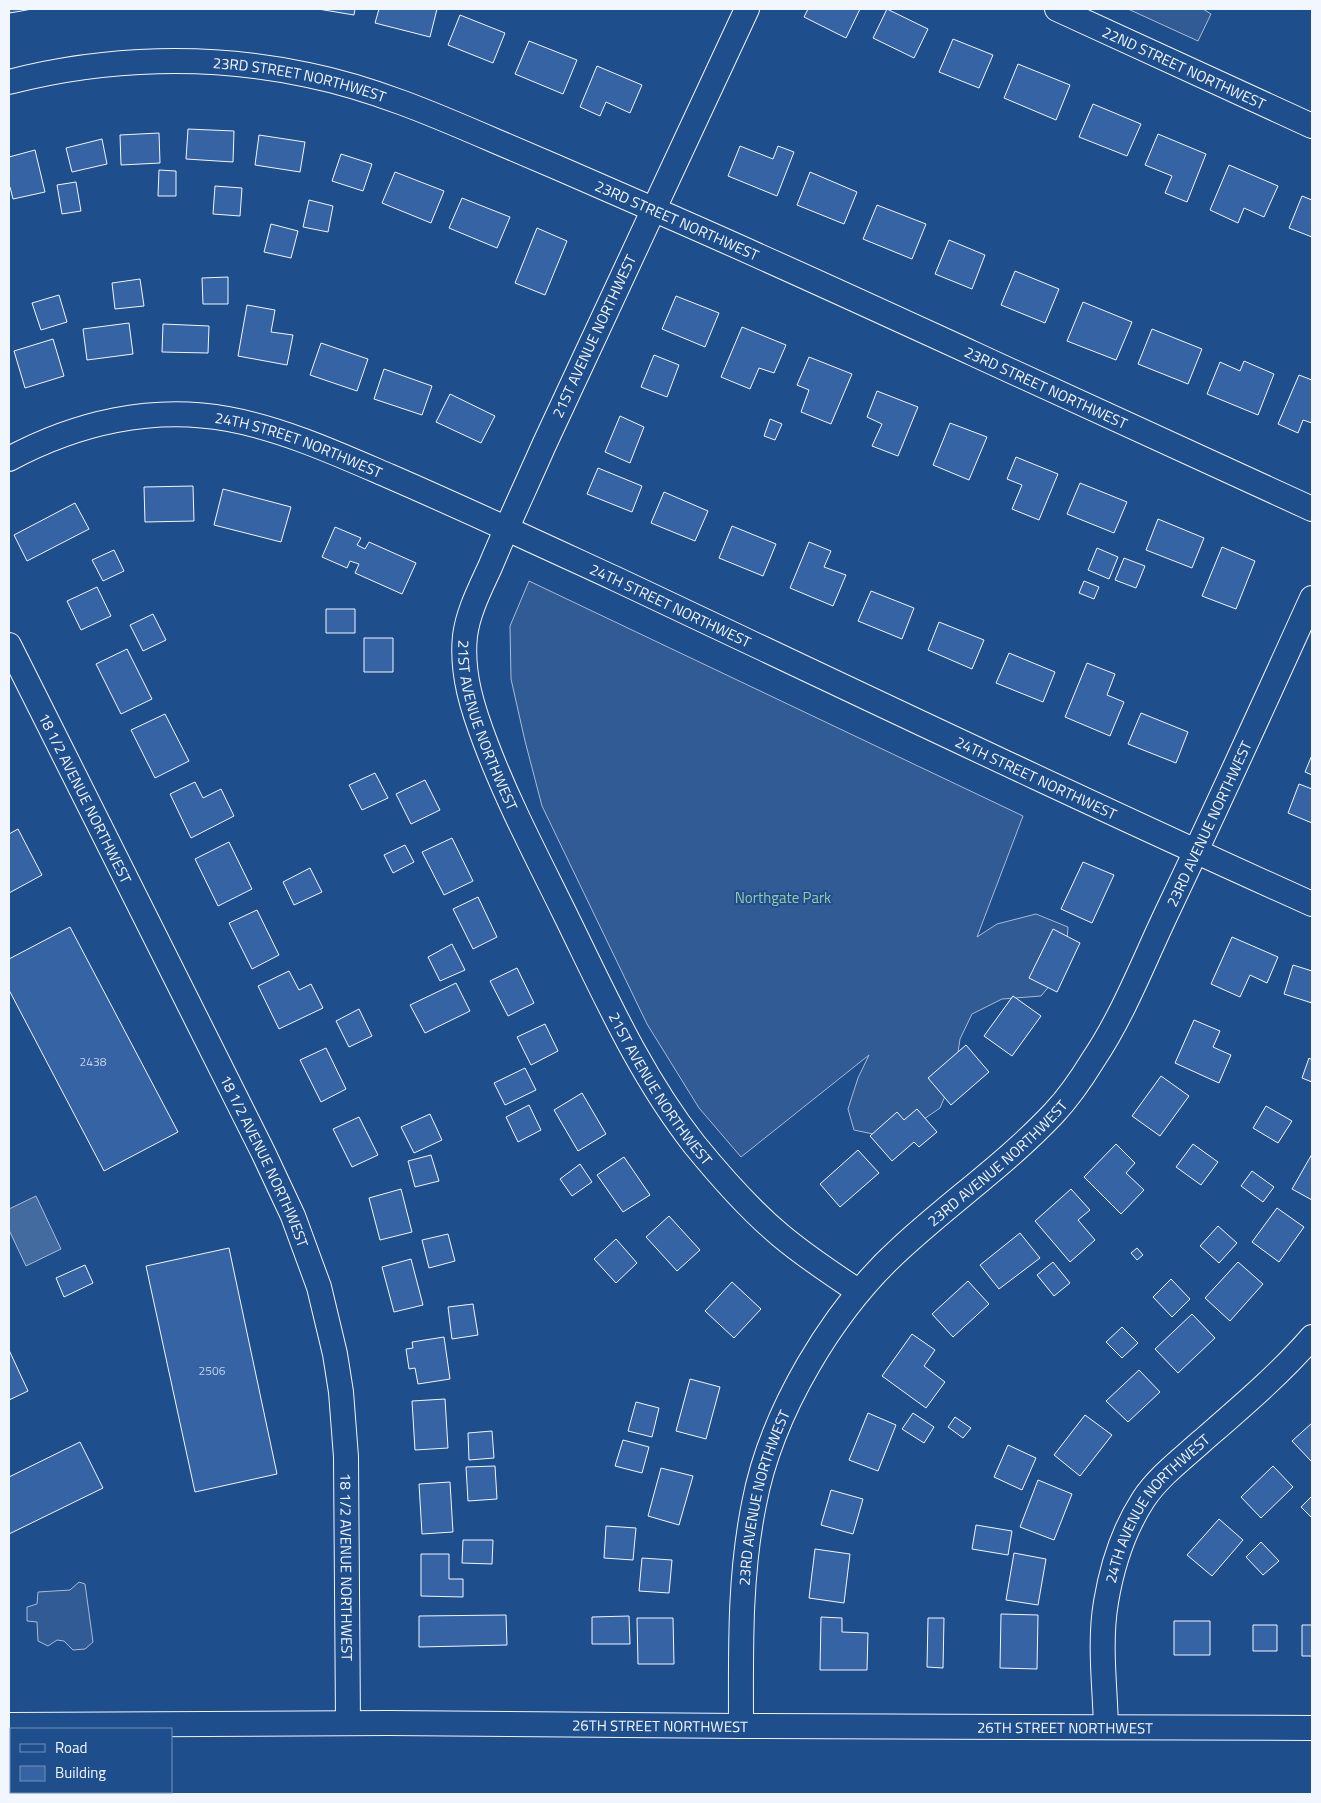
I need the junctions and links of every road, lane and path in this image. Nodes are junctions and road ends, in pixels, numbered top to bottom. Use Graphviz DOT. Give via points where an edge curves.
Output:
graph roads {
  1 [pos="747,9"];
  2 [pos="1057,9"];
  3 [pos="9,82"];
  4 [pos="1312,126"];
  5 [pos="653,209"];
  6 [pos="9,459"];
  7 [pos="1312,509"];
  8 [pos="507,527"];
  9 [pos="1312,598"];
  10 [pos="9,645"];
  11 [pos="1196,852"];
  12 [pos="1312,904"];
  13 [pos="858,1291"];
  14 [pos="1312,1337"];
  15 [pos="348,1723"];
  16 [pos="9,1725"];
  17 [pos="741,1726"];
  18 [pos="1106,1727"];
  19 [pos="1312,1728"];
  1 -- 5 [label="street, 21ST AVENUE NORTHWEST"];
  2 -- 4 [label="street, 22ND STREET NORTHWEST"];
  3 -- 5 [label="street, 23RD STREET NORTHWEST" via="71,69 193,61 308,75 357,87 434,115"];
  5 -- 7 [label="street, 23RD STREET NORTHWEST"];
  5 -- 8 [label="street, 21ST AVENUE NORTHWEST"];
  6 -- 8 [label="street, 24TH STREET NORTHWEST" via="37,444 99,423 138,416 183,414 227,418 270,429 355,461"];
  8 -- 11 [label="street, 24TH STREET NORTHWEST"];
  8 -- 13 [label="street, 21ST AVENUE NORTHWEST" via="472,609 464,662 478,722 493,764 628,1042 678,1121 726,1181 780,1235 816,1264"];
  9 -- 11 [label="street, 23RD AVENUE NORTHWEST"];
  10 -- 15 [label="street, 18 1/2 AVENUE NORTHWEST" via="263,1152 319,1287 335,1354 344,1424"];
  11 -- 12 [label="street, 24TH STREET NORTHWEST"];
  11 -- 13 [label="street, 23RD AVENUE NORTHWEST" via="1109,1034 1071,1092 1018,1147 900,1248"];
  13 -- 17 [label="street, 23RD AVENUE NORTHWEST" via="793,1393 761,1475 754,1503 742,1600"];
  14 -- 18 [label="street, 24TH AVENUE NORTHWEST" via="1270,1381 1168,1472 1144,1499 1126,1531 1112,1568 1105,1604"];
  15 -- 16 [label="street, 26TH STREET NORTHWEST"];
  15 -- 17 [label="street, 26TH STREET NORTHWEST"];
  17 -- 18 [label="street, 26TH STREET NORTHWEST"];
  18 -- 19 [label="street, 26TH STREET NORTHWEST"];
}
